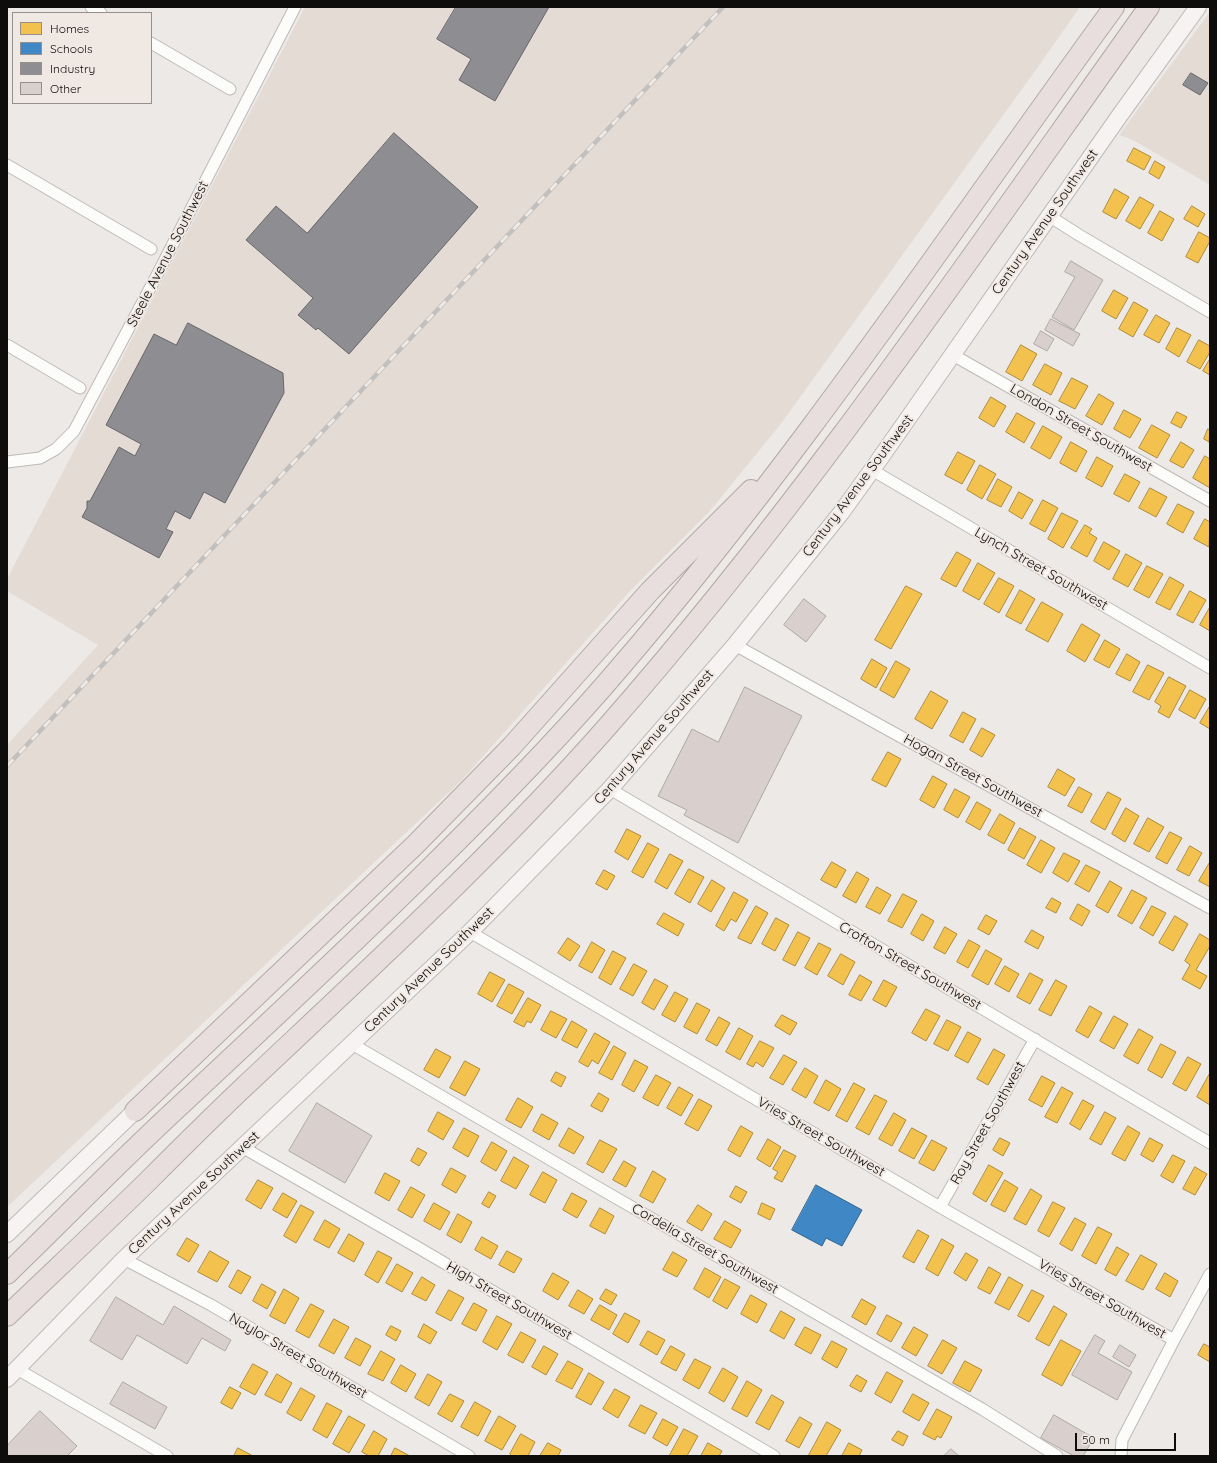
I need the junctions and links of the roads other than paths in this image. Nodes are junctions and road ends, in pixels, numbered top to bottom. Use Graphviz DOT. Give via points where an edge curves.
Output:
graph roads {
  1 [pos="295,7"];
  2 [pos="1114,7"];
  3 [pos="1149,7"];
  4 [pos="1198,7"];
  5 [pos="152,44"];
  6 [pos="230,89"];
  7 [pos="7,165"];
  8 [pos="1049,216"];
  9 [pos="151,249"];
  10 [pos="1210,312"];
  11 [pos="7,346"];
  12 [pos="953,355"];
  13 [pos="80,388"];
  14 [pos="809,430"];
  15 [pos="7,462"];
  16 [pos="872,470"];
  17 [pos="1210,501"];
  18 [pos="735,645"];
  19 [pos="1210,668"];
  20 [pos="610,789"];
  21 [pos="1210,908"];
  22 [pos="470,932"];
  23 [pos="1035,1039"];
  24 [pos="352,1044"];
  25 [pos="135,1111"];
  26 [pos="1210,1143"];
  27 [pos="242,1147"];
  28 [pos="940,1207"];
  29 [pos="7,1234"];
  30 [pos="124,1259"];
  31 [pos="7,1274"];
  32 [pos="1210,1274"];
  33 [pos="42,1283"];
  34 [pos="7,1316"];
  35 [pos="7,1322"];
  36 [pos="1174,1340"];
  37 [pos="12,1374"];
  38 [pos="167,1456"];
  39 [pos="469,1456"];
  40 [pos="774,1456"];
  41 [pos="1057,1456"];
  42 [pos="1121,1456"];
  1 -- 15 [label="street, Steele Avenue Southwest" via="74,431 56,449 40,458"];
  2 -- 14 [label="highway"];
  3 -- 33 [label="highway" via="885,379 761,542 659,668 603,732 475,866"];
  4 -- 8 [label="street, Century Avenue Southwest"];
  5 -- 6 [label="street"];
  7 -- 9 [label="street"];
  8 -- 10 [label="street"];
  8 -- 12 [label="street, Century Avenue Southwest"];
  11 -- 13 [label="street"];
  12 -- 16 [label="street, Century Avenue Southwest"];
  12 -- 17 [label="street, London Street Southwest"];
  14 -- 25 [label="highway" via="650,591 512,746 415,846"];
  14 -- 31 [label="highway" via="700,572 617,672 527,770 402,896 166,1119"];
  16 -- 18 [label="street, Century Avenue Southwest" via="841,513"];
  16 -- 19 [label="street, Lynch Street Southwest"];
  18 -- 20 [label="street, Century Avenue Southwest"];
  18 -- 21 [label="street, Hogan Street Southwest"];
  20 -- 22 [label="street, Century Avenue Southwest"];
  20 -- 23 [label="street, Crofton Street Southwest"];
  22 -- 24 [label="street, Century Avenue Southwest"];
  22 -- 28 [label="street, Vries Street Southwest"];
  23 -- 26 [label="street, Crofton Street Southwest"];
  23 -- 28 [label="street, Roy Street Southwest"];
  24 -- 27 [label="street, Century Avenue Southwest"];
  24 -- 41 [label="street, Cordelia Street Southwest" via="982,1409"];
  25 -- 29 [label="street"];
  27 -- 30 [label="street, Century Avenue Southwest"];
  27 -- 40 [label="street, High Street Southwest"];
  28 -- 36 [label="street, Vries Street Southwest"];
  30 -- 37 [label="street, Century Avenue Southwest"];
  30 -- 39 [label="street, Naylor Street Southwest" via="212,1305"];
  32 -- 36 [label="street"];
  33 -- 34 [label="highway"];
  33 -- 35 [label="highway"];
  36 -- 42 [label="street" via="1122,1440"];
  37 -- 38 [label="street"];
}
